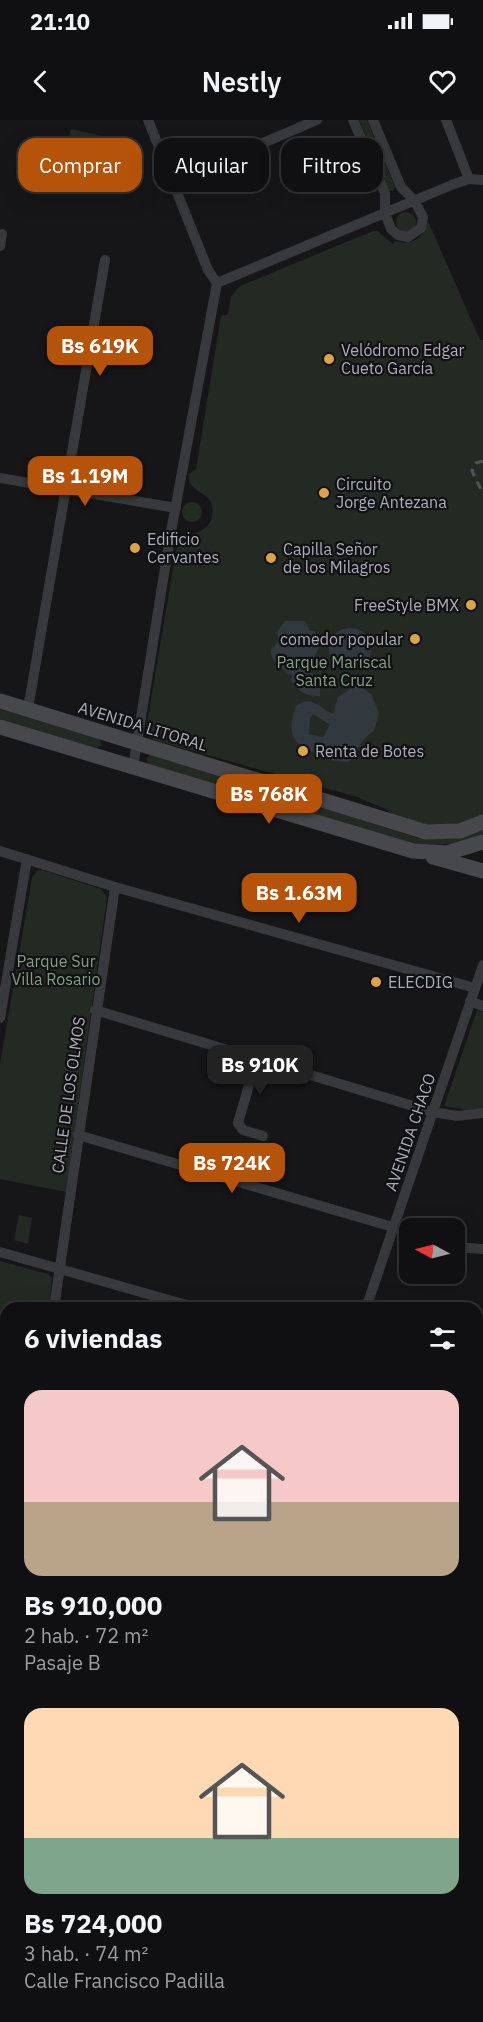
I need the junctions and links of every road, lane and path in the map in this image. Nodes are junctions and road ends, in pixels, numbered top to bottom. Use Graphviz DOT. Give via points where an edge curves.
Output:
graph roads {
  1 [pos="148,120"];
  2 [pos="317,120"];
  3 [pos="353,120"];
  4 [pos="373,120"];
  5 [pos="446,120"];
  6 [pos="155,138"];
  7 [pos="269,140"];
  8 [pos="470,179"];
  9 [pos="483,180"];
  10 [pos="175,192"];
  11 [pos="414,200"];
  12 [pos="385,213"];
  13 [pos="2,234"];
  14 [pos="0,246"];
  15 [pos="105,260"];
  16 [pos="217,283"];
  17 [pos="0,478"];
  18 [pos="67,490"];
  19 [pos="176,508"];
  20 [pos="0,701"];
  21 [pos="28,709"];
  22 [pos="0,727"];
  23 [pos="137,742"];
  24 [pos="133,767"];
  25 [pos="483,822"];
  26 [pos="483,842"];
  27 [pos="0,851"];
  28 [pos="413,851"];
  29 [pos="27,859"];
  30 [pos="483,871"];
  31 [pos="115,887"];
  32 [pos="483,965"];
  33 [pos="3,981"];
  34 [pos="475,988"];
  35 [pos="470,1001"];
  36 [pos="483,1006"];
  37 [pos="95,1010"];
  38 [pos="0,1018"];
  39 [pos="256,1058"];
  40 [pos="433,1112"];
  41 [pos="483,1113"];
  42 [pos="78,1135"];
  43 [pos="262,1136"];
  44 [pos="394,1226"];
  45 [pos="399,1228"];
  46 [pos="465,1248"];
  47 [pos="483,1250"];
  48 [pos="0,1252"];
  49 [pos="60,1270"];
  50 [pos="55,1302"];
  51 [pos="175,1302"];
  52 [pos="368,1302"];
  1 -- 6 [label="street"];
  2 -- 7 [label="street"];
  3 -- 12 [label="street" via="384,193"];
  4 -- 11 [label="street" via="401,187"];
  5 -- 8 [label="street"];
  8 -- 9 [label="street"];
  8 -- 11 [label="street"];
  10 -- 16 [label="street"];
  11 -- 12 [label="street"];
  11 -- 12 [label="street" via="423,222 414,235 403,237 394,233"];
  12 -- 16 [label="street"];
  13 -- 14 [label="street"];
  15 -- 18 [label="street"];
  16 -- 19 [label="street"];
  17 -- 18 [label="street"];
  18 -- 19 [label="street"];
  18 -- 21 [label="street"];
  19 -- 23 [label="street"];
  20 -- 21 [label="main road, AVENIDA LITORAL"];
  21 -- 23 [label="main road, AVENIDA LITORAL"];
  22 -- 24 [label="main road"];
  23 -- 24 [label="street"];
  23 -- 25 [label="main road, AVENIDA LITORAL" via="426,832 460,831"];
  24 -- 28 [label="main road"];
  26 -- 28 [label="main road" via="447,853"];
  27 -- 29 [label="street"];
  28 -- 30 [label="main road"];
  29 -- 31 [label="street"];
  29 -- 33 [label="street"];
  31 -- 34 [label="street"];
  31 -- 37 [label="street, CALLE DE LOS OLMOS"];
  32 -- 34 [label="street, AVENIDA CHACO"];
  33 -- 38 [label="street"];
  34 -- 35 [label="street, AVENIDA CHACO"];
  35 -- 36 [label="street"];
  35 -- 40 [label="street, AVENIDA CHACO"];
  37 -- 39 [label="street"];
  37 -- 42 [label="street, CALLE DE LOS OLMOS"];
  39 -- 40 [label="street"];
  39 -- 43 [label="street" via="238,1123 243,1130"];
  40 -- 41 [label="street" via="457,1116"];
  40 -- 44 [label="street, AVENIDA CHACO"];
  42 -- 44 [label="street"];
  42 -- 49 [label="street, CALLE DE LOS OLMOS"];
  44 -- 45 [label="street"];
  44 -- 52 [label="street, AVENIDA CHACO"];
  46 -- 47 [label="street"];
  48 -- 49 [label="street"];
  49 -- 50 [label="street, CALLE DE LOS OLMOS"];
  49 -- 51 [label="street"];
}
